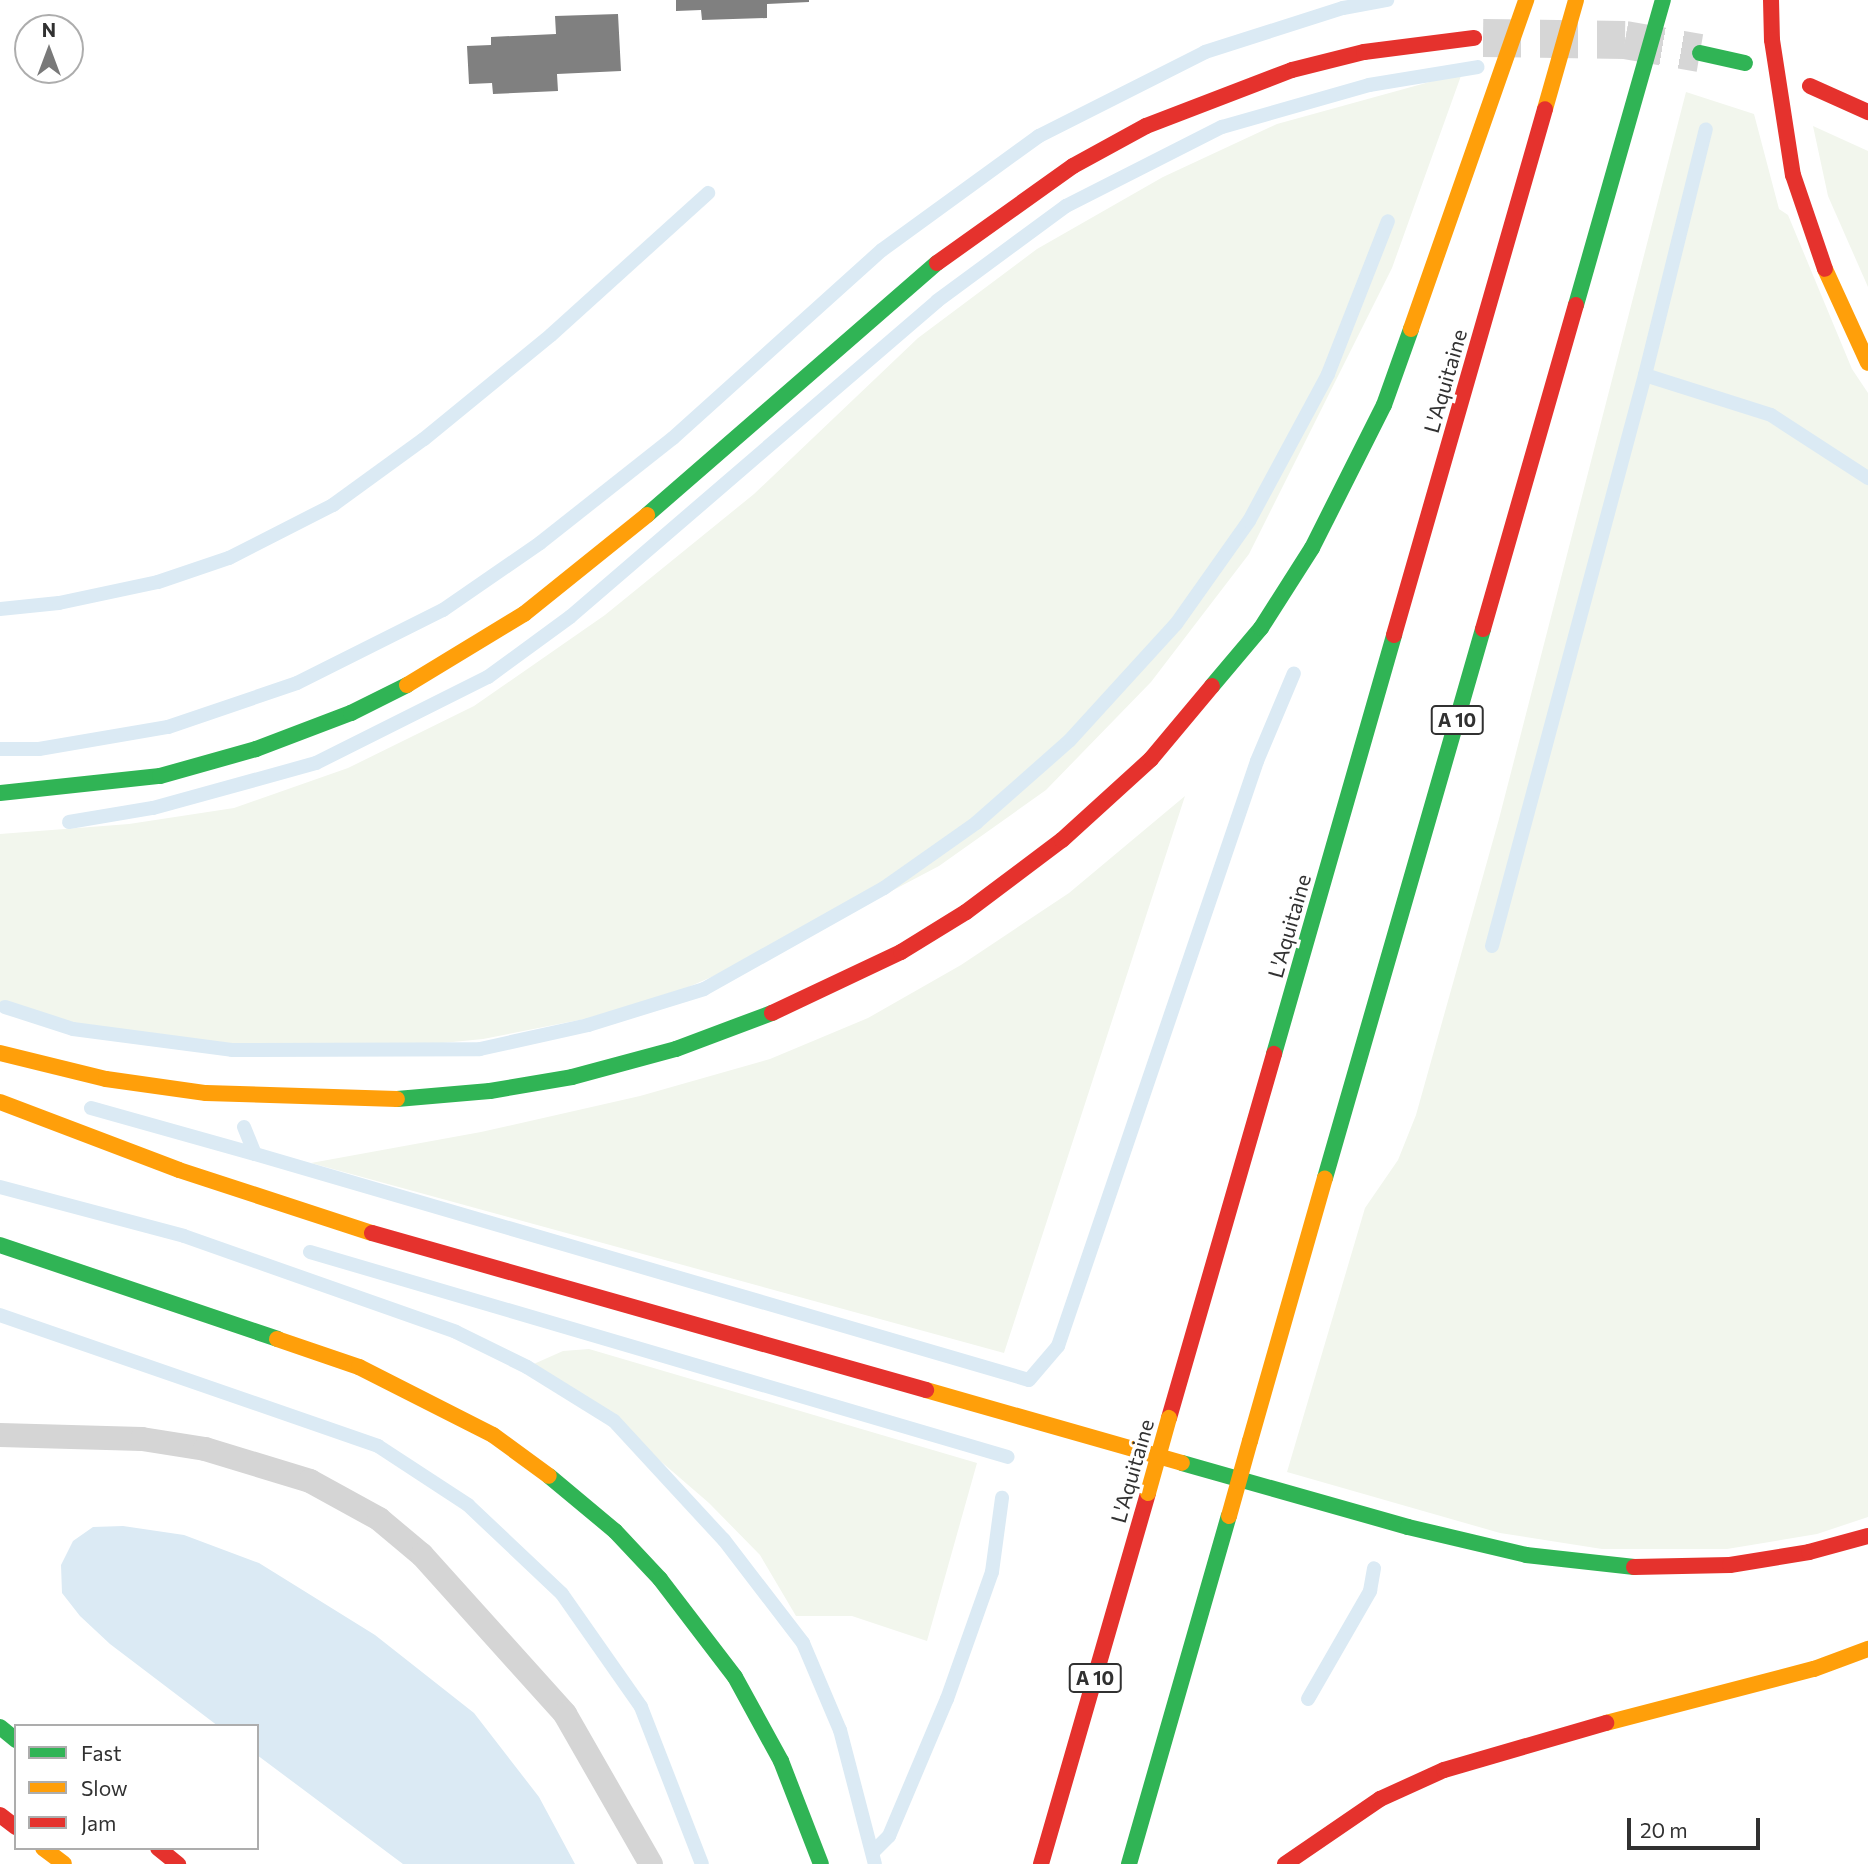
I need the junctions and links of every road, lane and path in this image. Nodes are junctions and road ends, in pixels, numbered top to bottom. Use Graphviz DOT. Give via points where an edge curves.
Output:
graph roads {
  1 [pos="1526,0"];
  2 [pos="1576,0"];
  3 [pos="1663,0"];
  4 [pos="1771,0"];
  5 [pos="1474,38"];
  6 [pos="1700,53"];
  7 [pos="1745,63"];
  8 [pos="1810,86"];
  9 [pos="1868,112"];
  10 [pos="1868,363"];
  11 [pos="0,793"];
  12 [pos="0,1053"];
  13 [pos="0,1102"];
  14 [pos="0,1245"];
  15 [pos="0,1435"];
  16 [pos="1868,1536"];
  17 [pos="1868,1649"];
  18 [pos="0,1727"];
  19 [pos="14,1738"];
  20 [pos="46,1850"];
  21 [pos="160,1850"];
  22 [pos="64,1864"];
  23 [pos="178,1864"];
  24 [pos="651,1864"];
  25 [pos="821,1864"];
  26 [pos="1041,1864"];
  27 [pos="1129,1864"];
  28 [pos="1284,1864"];
  1 -- 12 [label="highway" via="1390,392 1312,548 1261,628 1151,759 1062,841 967,912 901,952 766,1016 676,1049 572,1077 489,1091 400,1099 205,1093 106,1079"];
  2 -- 26 [label="highway, L'Aquitaine / A 10, bridge"];
  3 -- 27 [label="highway, A 10, bridge"];
  4 -- 10 [label="highway" via="1772,40 1793,175 1832,291"];
  5 -- 11 [label="highway" via="1364,52 1292,70 1146,126 1073,166 929,269 615,543 524,614 442,667 351,713 256,749 160,776"];
  6 -- 7 [label="highway"];
  8 -- 9 [label="highway"];
  13 -- 16 [label="highway" via="179,1170 370,1232 1408,1527 1526,1555 1624,1567 1730,1565 1809,1552"];
  14 -- 25 [label="highway" via="359,1367 493,1435 552,1478 615,1531 660,1579 736,1677 781,1761"];
  15 -- 24 [label="lane" via="142,1439 205,1449 310,1481 379,1519 422,1555 565,1714"];
  17 -- 28 [label="highway" via="1814,1669 1495,1752 1444,1770 1380,1799"];
  18 -- 19 [label="highway"];
  20 -- 22 [label="highway"];
  21 -- 23 [label="highway"];
}
